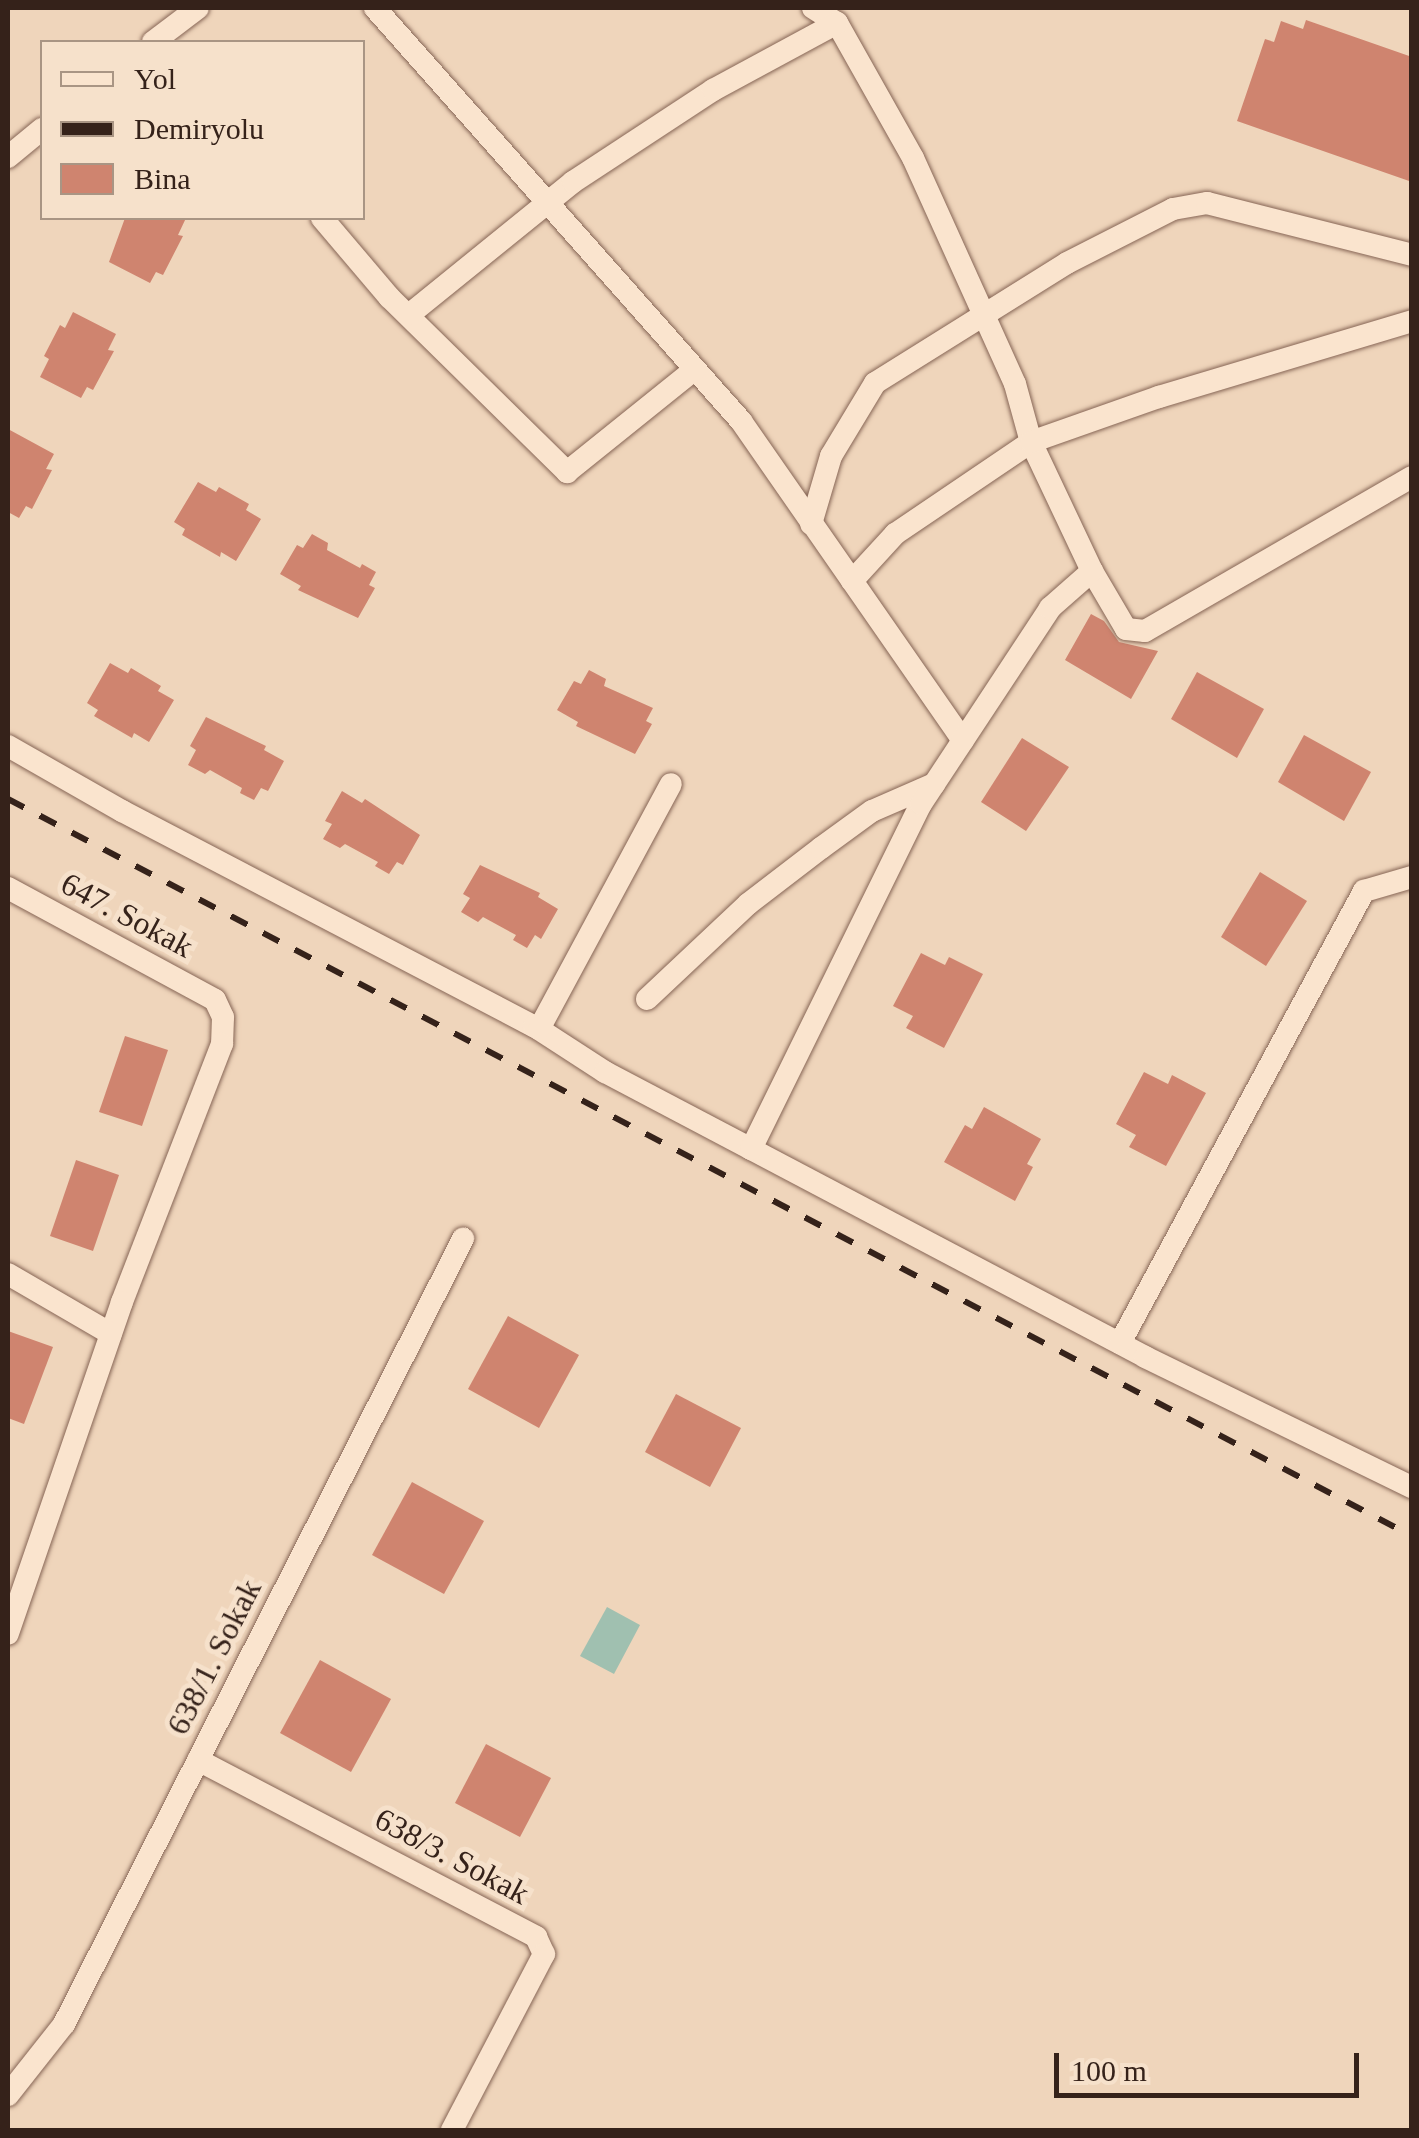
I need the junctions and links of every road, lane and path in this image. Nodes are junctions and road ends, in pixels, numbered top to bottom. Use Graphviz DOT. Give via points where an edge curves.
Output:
graph roads {
  1 [pos="198,8"];
  2 [pos="375,8"];
  3 [pos="813,8"];
  4 [pos="837,23"];
  5 [pos="164,39"];
  6 [pos="40,131"];
  7 [pos="8,156"];
  8 [pos="547,202"];
  9 [pos="324,220"];
  10 [pos="1412,255"];
  11 [pos="410,314"];
  12 [pos="984,317"];
  13 [pos="1412,321"];
  14 [pos="695,369"];
  15 [pos="1031,442"];
  16 [pos="1412,477"];
  17 [pos="811,524"];
  18 [pos="1092,571"];
  19 [pos="852,581"];
  20 [pos="964,741"];
  21 [pos="8,746"];
  22 [pos="671,784"];
  23 [pos="935,784"];
  24 [pos="1412,877"];
  25 [pos="8,888"];
  26 [pos="647,1000"];
  27 [pos="539,1029"];
  28 [pos="751,1149"];
  29 [pos="463,1239"];
  30 [pos="8,1274"];
  31 [pos="110,1334"];
  32 [pos="1120,1344"];
  33 [pos="1411,1485"];
  34 [pos="8,1634"];
  35 [pos="198,1760"];
  36 [pos="8,2096"];
  37 [pos="452,2130"];
  1 -- 5 [label="street"];
  2 -- 8 [label="street"];
  3 -- 4 [label="street"];
  4 -- 8 [label="street" via="713,90"];
  4 -- 12 [label="street" via="913,158"];
  6 -- 7 [label="street"];
  8 -- 11 [label="street"];
  8 -- 14 [label="street"];
  9 -- 11 [label="street"];
  10 -- 12 [label="street" via="1207,203 1173,209 1121,234"];
  11 -- 14 [label="street" via="567,472"];
  12 -- 15 [label="street"];
  12 -- 17 [label="street" via="875,383 830,456"];
  13 -- 15 [label="street"];
  14 -- 17 [label="street" via="741,421"];
  15 -- 18 [label="street"];
  15 -- 19 [label="street" via="895,534"];
  16 -- 18 [label="street" via="1138,633 1126,629"];
  17 -- 19 [label="street"];
  18 -- 20 [label="street" via="1050,608"];
  19 -- 20 [label="street"];
  20 -- 23 [label="street"];
  21 -- 27 [label="street"];
  22 -- 27 [label="street"];
  23 -- 26 [label="street" via="872,812 821,848 748,904"];
  23 -- 28 [label="street"];
  24 -- 32 [label="street" via="1364,891"];
  25 -- 31 [label="street, 647. Sokak" via="215,1000 223,1016 222,1044"];
  27 -- 28 [label="street"];
  28 -- 32 [label="street"];
  29 -- 35 [label="street, 638/1. Sokak"];
  30 -- 31 [label="street"];
  31 -- 34 [label="street"];
  32 -- 33 [label="street"];
  35 -- 36 [label="street, 638/1. Sokak" via="64,2024"];
  35 -- 37 [label="street, 638/3. Sokak" via="536,1937 544,1954"];
}
